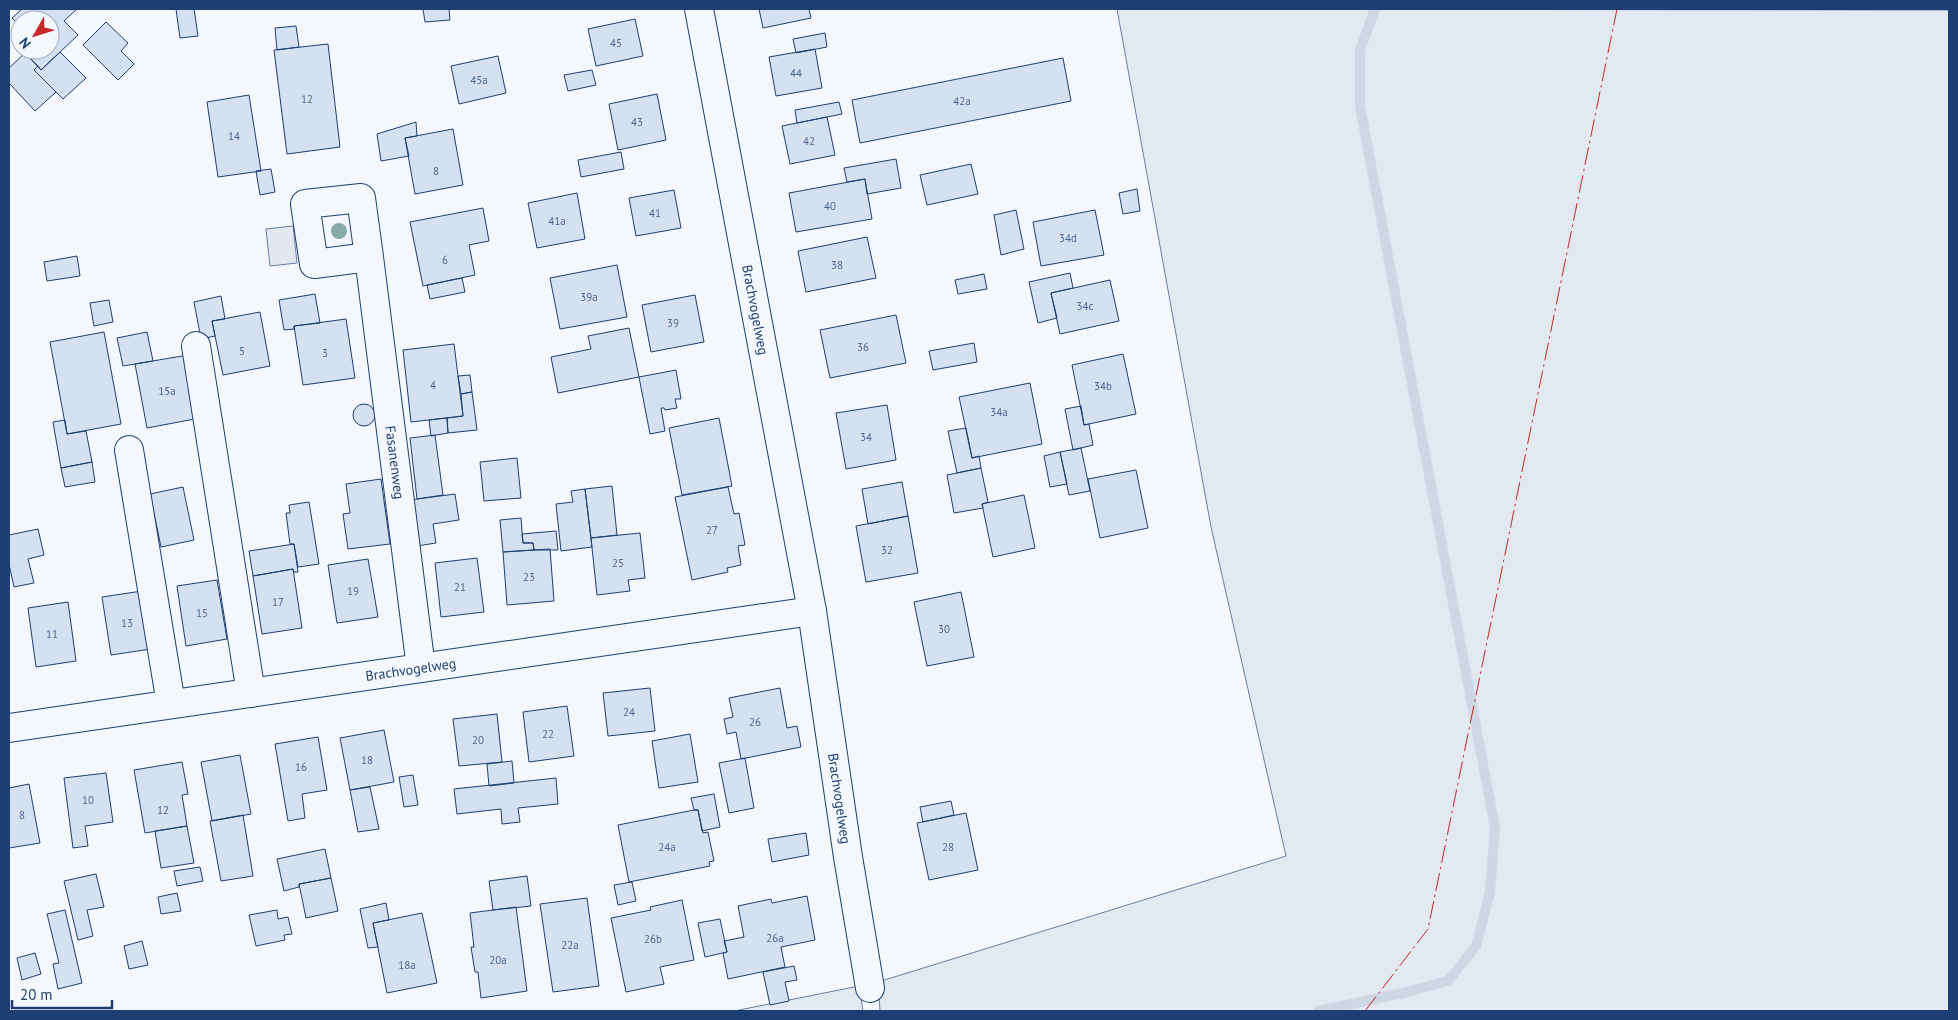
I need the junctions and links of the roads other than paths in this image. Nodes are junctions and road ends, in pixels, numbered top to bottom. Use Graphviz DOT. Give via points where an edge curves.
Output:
graph roads {
  1 [pos="699,9"];
  2 [pos="370,257"];
  3 [pos="196,346"];
  4 [pos="129,450"];
  5 [pos="812,611"];
  6 [pos="421,668"];
  7 [pos="252,693"];
  8 [pos="171,704"];
  9 [pos="9,728"];
  10 [pos="870,988"];
  1 -- 5 [label="street, Brachvogelweg"];
  2 -- 6 [label="street, Fasanenweg"];
  3 -- 7 [label="street"];
  4 -- 8 [label="street"];
  5 -- 6 [label="street, Brachvogelweg"];
  5 -- 10 [label="street, Brachvogelweg"];
  6 -- 7 [label="street, Brachvogelweg"];
  7 -- 8 [label="street, Brachvogelweg"];
  8 -- 9 [label="street, Brachvogelweg"];
}
